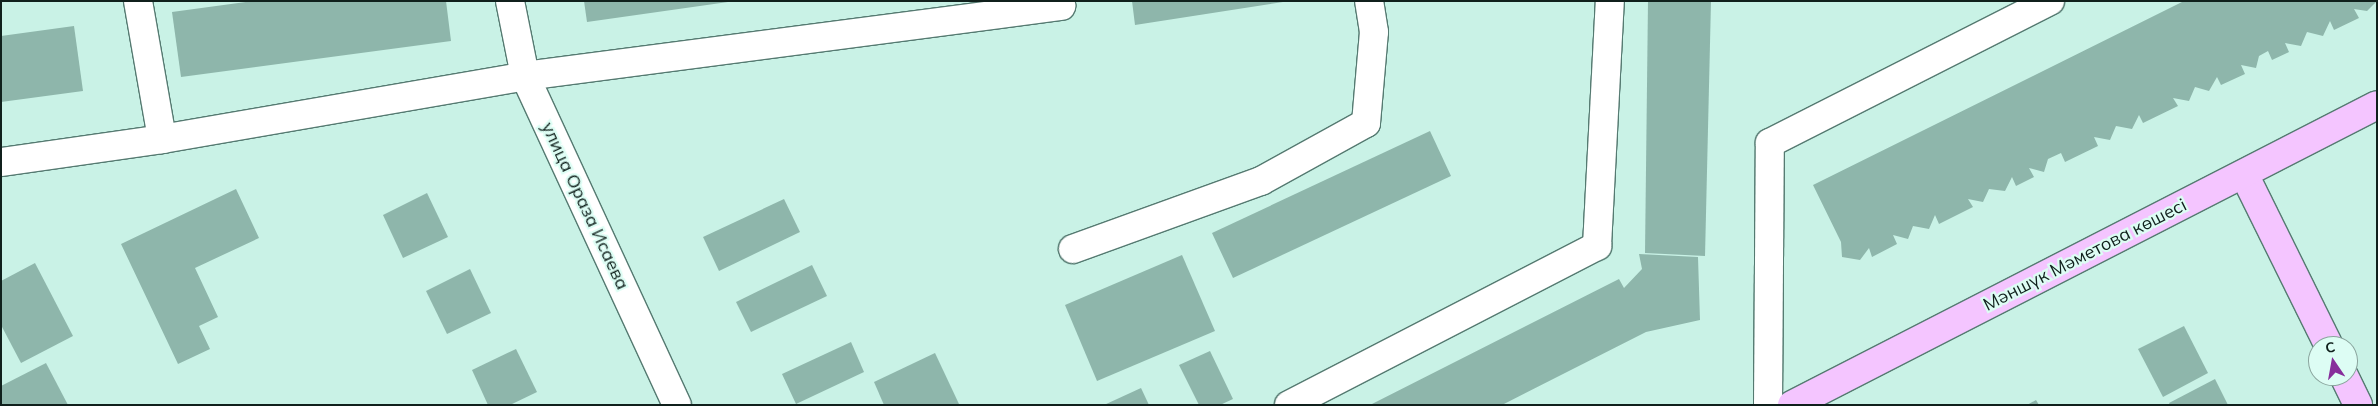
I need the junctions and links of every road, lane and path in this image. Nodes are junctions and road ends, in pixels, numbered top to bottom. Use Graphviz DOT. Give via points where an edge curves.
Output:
graph roads {
  1 [pos="138,1"];
  2 [pos="510,1"];
  3 [pos="1369,1"];
  4 [pos="1610,1"];
  5 [pos="2050,1"];
  6 [pos="1061,6"];
  7 [pos="525,76"];
  8 [pos="2377,105"];
  9 [pos="162,139"];
  10 [pos="1,162"];
  11 [pos="2244,174"];
  12 [pos="1073,250"];
  13 [pos="2324,336"];
  14 [pos="2349,386"];
  15 [pos="677,405"];
  16 [pos="1289,405"];
  17 [pos="1768,405"];
  18 [pos="1792,405"];
  19 [pos="2358,405"];
  1 -- 9 [label="street"];
  2 -- 7 [label="street, улица Ораза Исаева"];
  3 -- 12 [label="street" via="1374,32 1366,123 1261,181"];
  4 -- 16 [label="street" via="1597,246"];
  5 -- 17 [label="street" via="1770,143"];
  6 -- 7 [label="street"];
  7 -- 9 [label="street"];
  7 -- 15 [label="street, улица Ораза Исаева"];
  8 -- 11 [label="main road, Мәншүк Мәметова көшесі"];
  9 -- 10 [label="street"];
  11 -- 13 [label="main road"];
  11 -- 18 [label="main road, Мәншүк Мәметова көшесі"];
  14 -- 19 [label="main road"];
}
